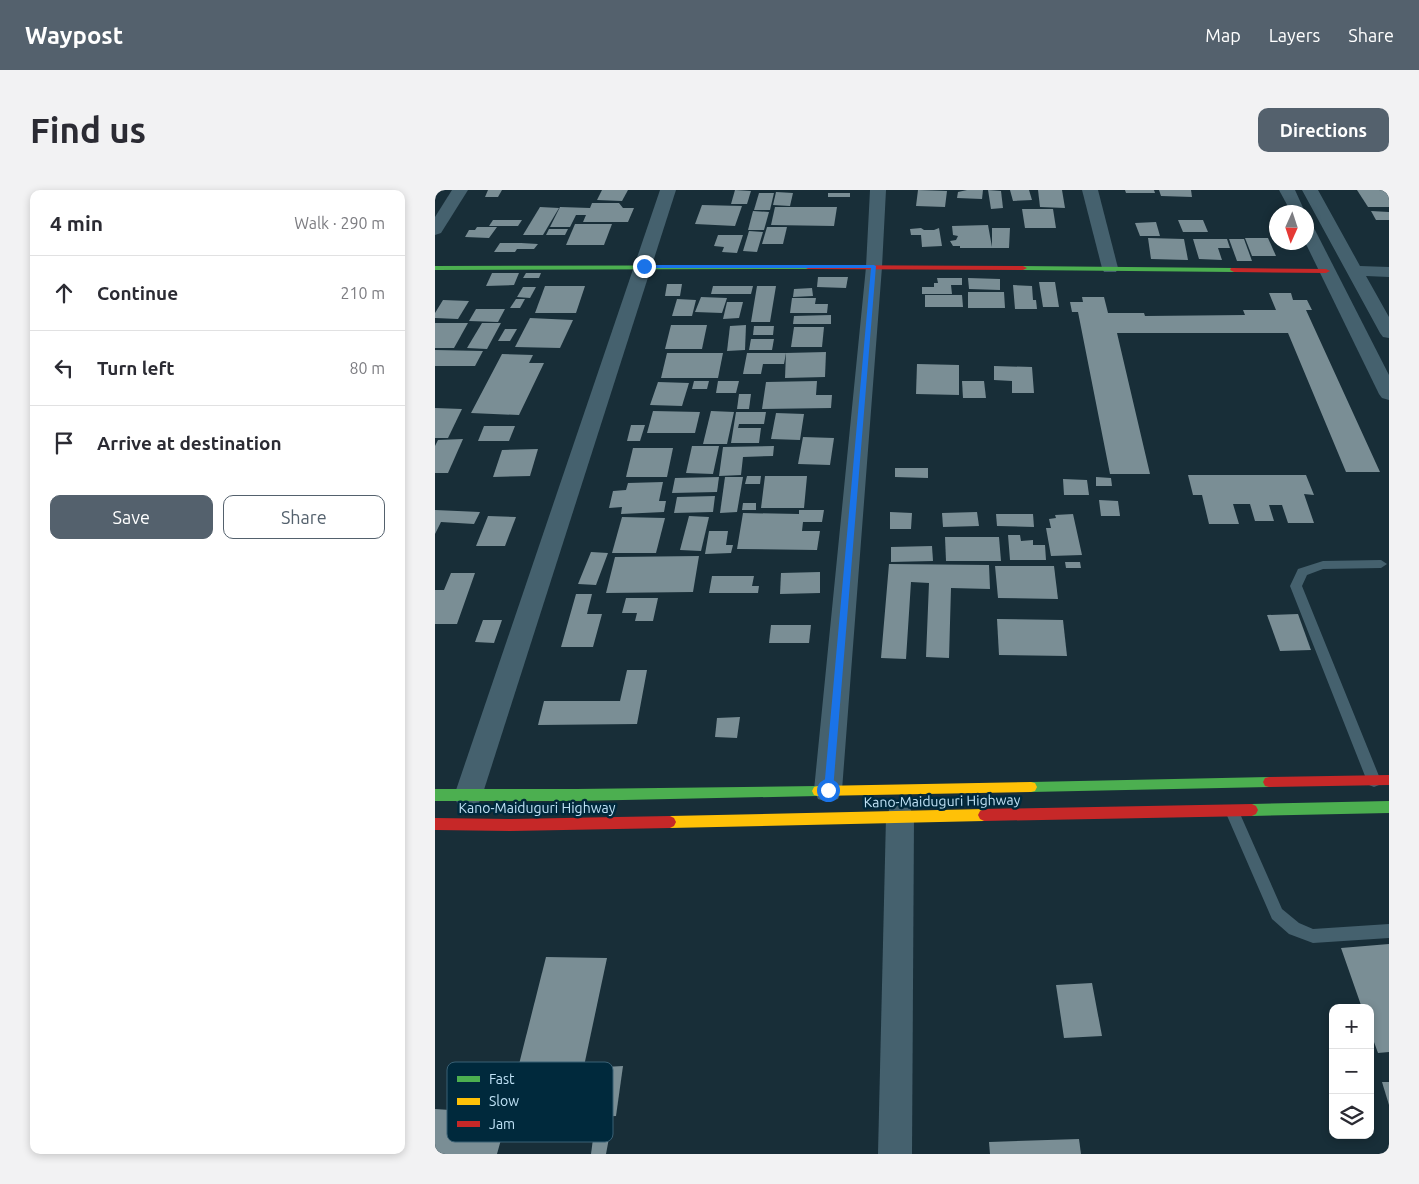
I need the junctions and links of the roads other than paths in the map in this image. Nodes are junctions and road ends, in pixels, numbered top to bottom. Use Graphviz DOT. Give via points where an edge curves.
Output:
graph roads {
  1 [pos="460,190"];
  2 [pos="667,190"];
  3 [pos="878,190"];
  4 [pos="1090,190"];
  5 [pos="1287,190"];
  6 [pos="1310,190"];
  7 [pos="1294,205"];
  8 [pos="435,230"];
  9 [pos="1314,244"];
  10 [pos="644,266"];
  11 [pos="874,266"];
  12 [pos="435,268"];
  13 [pos="1110,268"];
  14 [pos="1327,271"];
  15 [pos="1355,271"];
  16 [pos="1389,272"];
  17 [pos="1389,332"];
  18 [pos="1389,394"];
  19 [pos="1381,564"];
  20 [pos="1389,780"];
  21 [pos="1374,781"];
  22 [pos="828,790"];
  23 [pos="435,795"];
  24 [pos="468,796"];
  25 [pos="1389,807"];
  26 [pos="1231,811"];
  27 [pos="900,817"];
  28 [pos="435,824"];
  29 [pos="1389,930"];
  30 [pos="895,1154"];
  1 -- 8 [label="street"];
  2 -- 10 [label="street"];
  3 -- 11 [label="street"];
  4 -- 13 [label="street"];
  5 -- 7 [label="street"];
  6 -- 15 [label="street"];
  9 -- 14 [label="street"];
  10 -- 11 [label="main road"];
  10 -- 12 [label="main road"];
  10 -- 24 [label="street"];
  11 -- 13 [label="main road"];
  11 -- 22 [label="street"];
  13 -- 14 [label="main road"];
  14 -- 18 [label="street"];
  15 -- 16 [label="street"];
  15 -- 17 [label="street"];
  19 -- 21 [label="lane" via="1323,565 1302,572 1295,586"];
  20 -- 21 [label="main road, Kano-Maiduguri Highway"];
  21 -- 22 [label="main road, Kano-Maiduguri Highway"];
  22 -- 24 [label="main road, Kano-Maiduguri Highway"];
  23 -- 24 [label="main road, Kano-Maiduguri Highway"];
  25 -- 26 [label="main road, Kano-Maiduguri Highway"];
  26 -- 27 [label="main road, Kano-Maiduguri Highway"];
  26 -- 29 [label="lane" via="1277,914 1294,929 1313,936"];
  27 -- 28 [label="main road, Kano-Maiduguri Highway"];
  27 -- 30 [label="street"];
}
